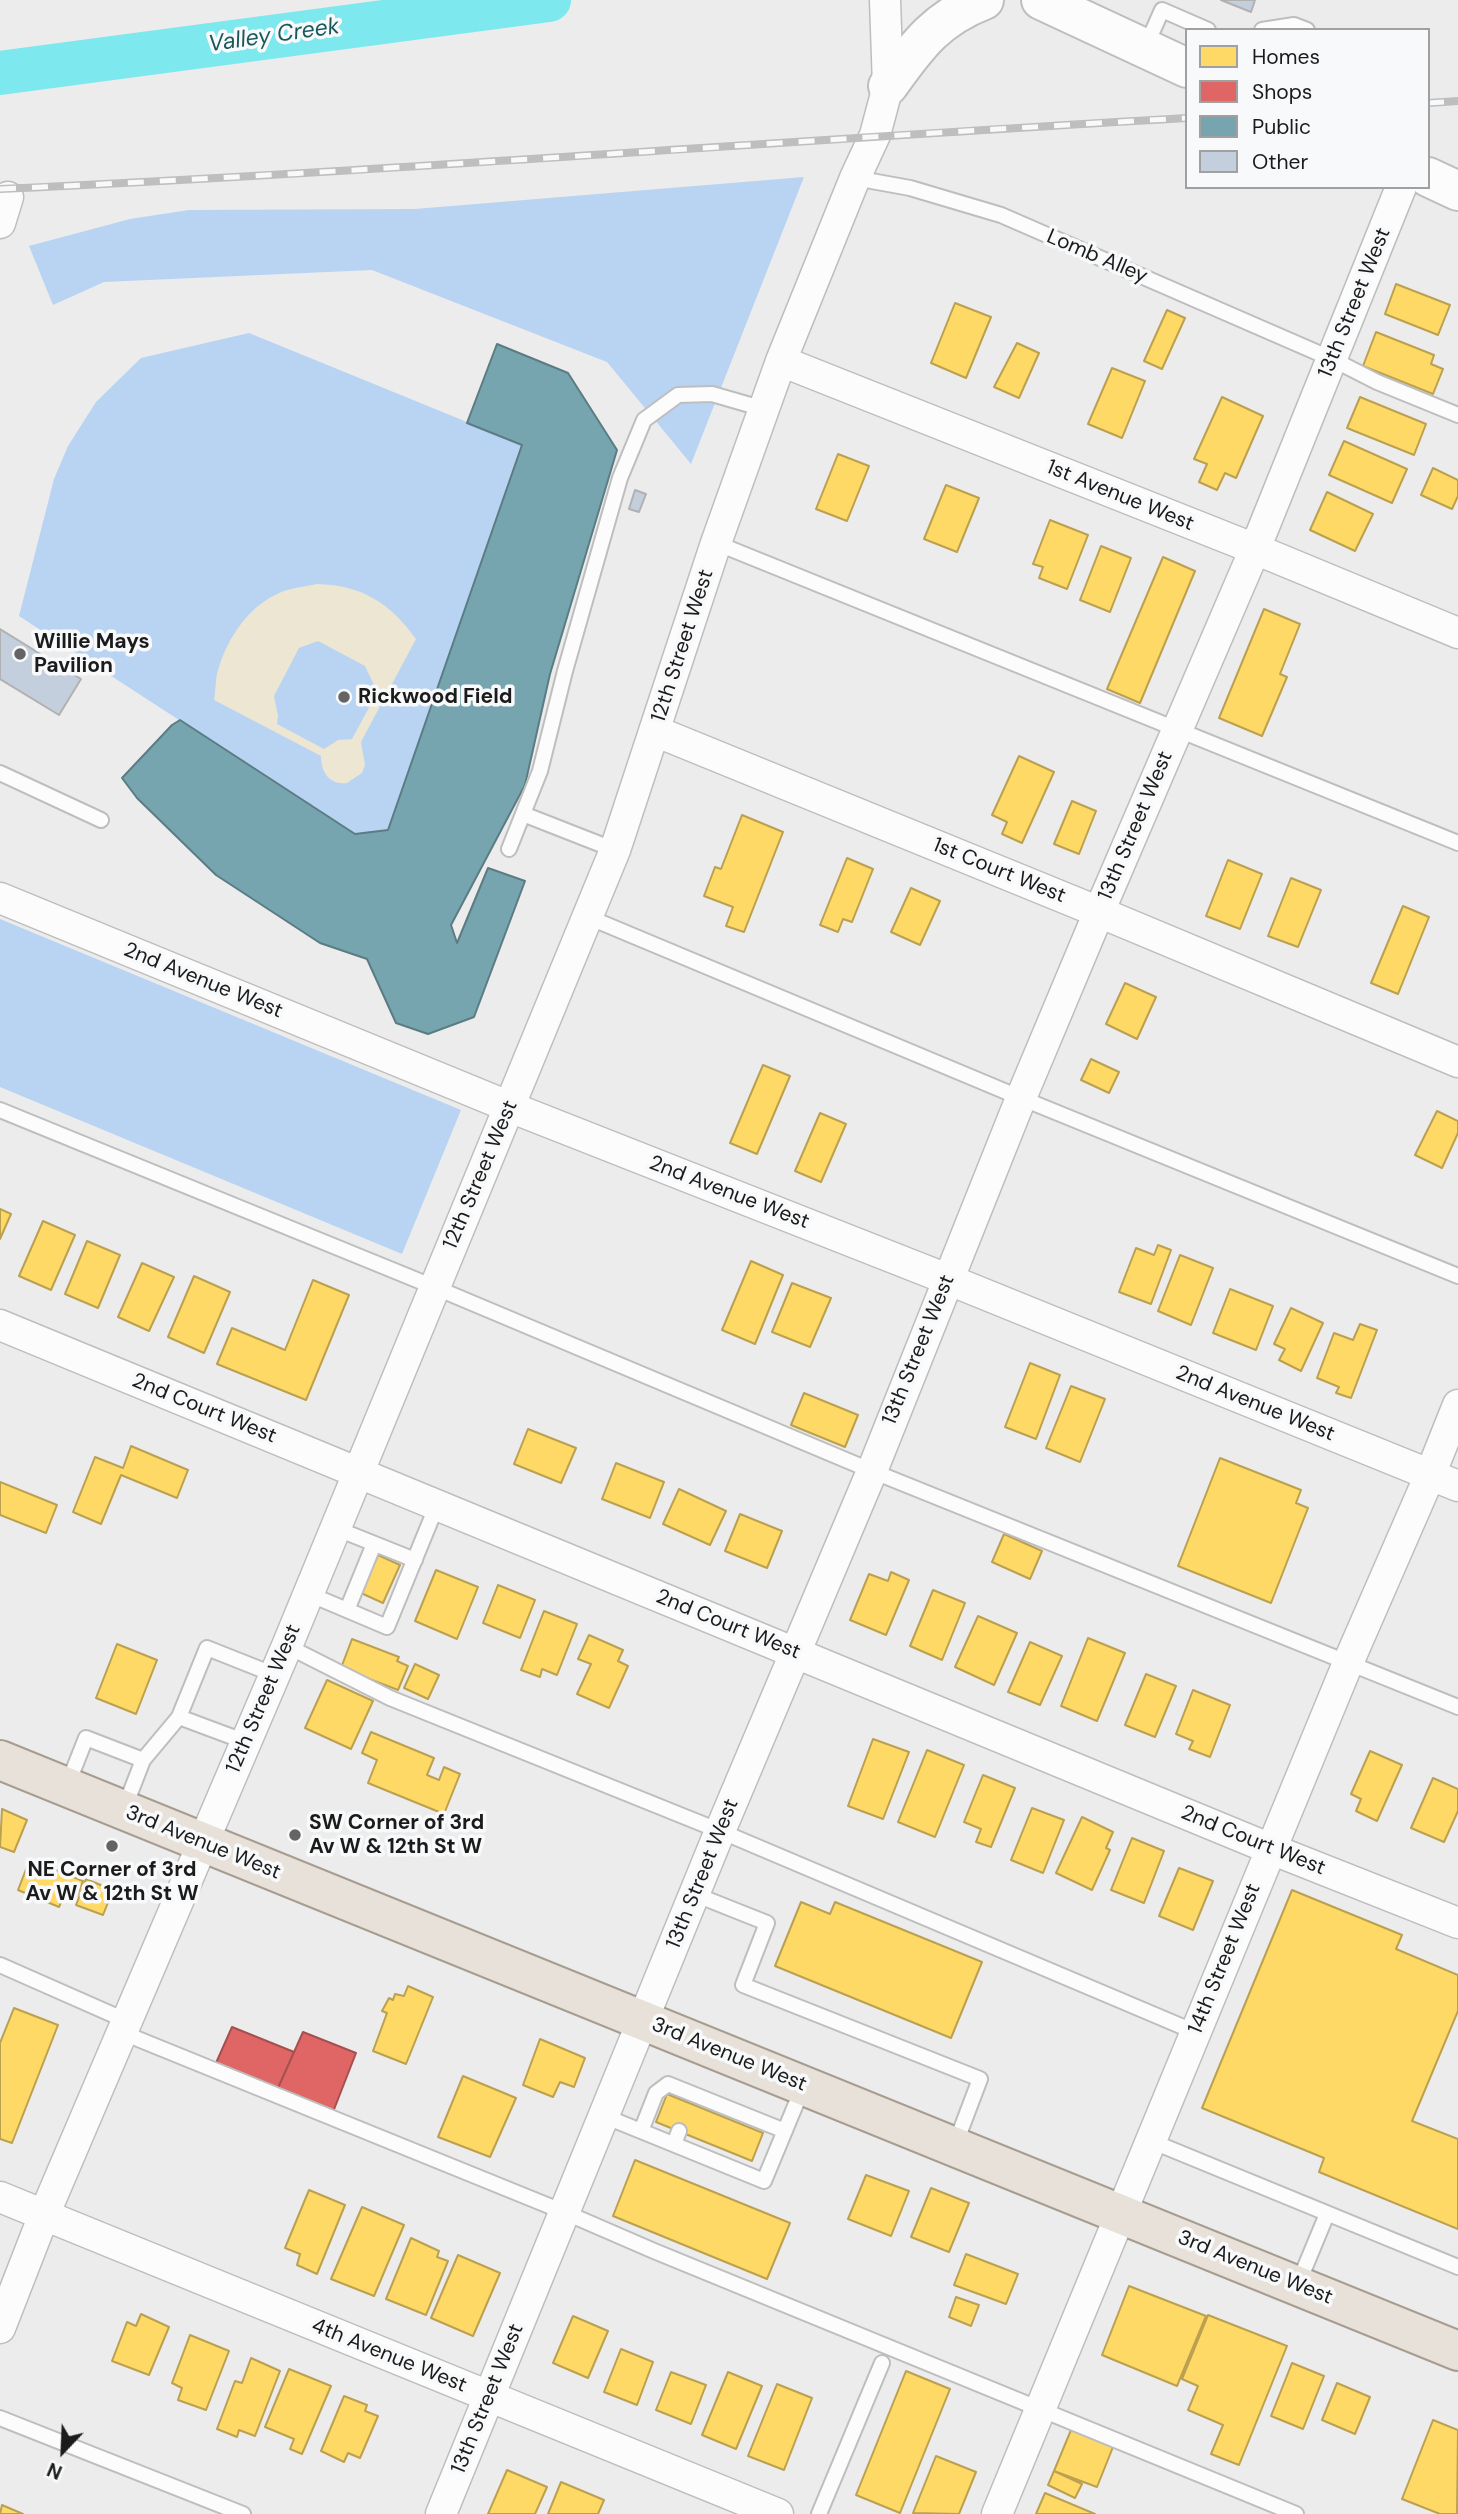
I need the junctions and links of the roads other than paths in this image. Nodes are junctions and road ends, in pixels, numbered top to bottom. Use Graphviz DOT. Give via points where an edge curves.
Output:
graph roads {
  1 [pos="886,0"];
  2 [pos="984,0"];
  3 [pos="1041,0"];
  4 [pos="1204,28"];
  5 [pos="1273,28"];
  6 [pos="1303,28"];
  7 [pos="1145,49"];
  8 [pos="1185,67"];
  9 [pos="888,86"];
  10 [pos="855,178"];
  11 [pos="1430,178"];
  12 [pos="1400,189"];
  13 [pos="1458,191"];
  14 [pos="1332,359"];
  15 [pos="781,361"];
  16 [pos="764,410"];
  17 [pos="1458,415"];
  18 [pos="716,543"];
  19 [pos="1255,550"];
  20 [pos="1458,633"];
  21 [pos="654,731"];
  22 [pos="1177,731"];
  23 [pos="0,773"];
  24 [pos="523,814"];
  25 [pos="101,820"];
  26 [pos="1458,843"];
  27 [pos="509,849"];
  28 [pos="615,850"];
  29 [pos="0,898"];
  30 [pos="1099,912"];
  31 [pos="588,917"];
  32 [pos="1458,1062"];
  33 [pos="1021,1098"];
  34 [pos="510,1107"];
  35 [pos="0,1110"];
  36 [pos="1458,1276"];
  37 [pos="947,1279"];
  38 [pos="434,1287"];
  39 [pos="0,1325"];
  40 [pos="1458,1405"];
  41 [pos="872,1471"];
  42 [pos="358,1472"];
  43 [pos="1430,1475"];
  44 [pos="1458,1486"];
  45 [pos="437,1505"];
  46 [pos="335,1528"];
  47 [pos="374,1544"];
  48 [pos="415,1560"];
  49 [pos="309,1594"];
  50 [pos="347,1610"];
  51 [pos="287,1646"];
  52 [pos="794,1652"];
  53 [pos="1348,1662"];
  54 [pos="275,1675"];
  55 [pos="1458,1707"];
  56 [pos="179,1717"];
  57 [pos="246,1742"];
  58 [pos="143,1759"];
  59 [pos="0,1760"];
  60 [pos="67,1787"];
  61 [pos="123,1810"];
  62 [pos="720,1831"];
  63 [pos="203,1843"];
  64 [pos="1270,1849"];
  65 [pos="694,1894"];
  66 [pos="1458,1923"];
  67 [pos="0,1965"];
  68 [pos="643,2020"];
  69 [pos="127,2021"];
  70 [pos="1195,2032"];
  71 [pos="803,2085"];
  72 [pos="604,2116"];
  73 [pos="641,2131"];
  74 [pos="785,2131"];
  75 [pos="1151,2141"];
  76 [pos="954,2146"];
  77 [pos="0,2197"];
  78 [pos="564,2212"];
  79 [pos="1121,2214"];
  80 [pos="1327,2214"];
  81 [pos="44,2215"];
  82 [pos="1458,2267"];
  83 [pos="1297,2285"];
  84 [pos="0,2328"];
  85 [pos="1458,2351"];
  86 [pos="881,2364"];
  87 [pos="489,2396"];
  88 [pos="1040,2410"];
  89 [pos="0,2418"];
  90 [pos="243,2514"];
  91 [pos="441,2514"];
  92 [pos="778,2514"];
  93 [pos="819,2514"];
  94 [pos="997,2514"];
  95 [pos="1296,2514"];
  1 -- 9 [label="street, 12th Street West"];
  2 -- 9 [label="main road" via="944,20 919,42"];
  3 -- 7 [label="main road"];
  4 -- 7 [label="lane" via="1163,10"];
  5 -- 6 [label="lane" via="1294,24"];
  7 -- 8 [label="main road"];
  9 -- 10 [label="street, 12th Street West" via="875,135"];
  10 -- 14 [label="lane, Lomb Alley" via="910,188 1001,215"];
  10 -- 15 [label="street, 12th Street West"];
  11 -- 13 [label="main road"];
  12 -- 14 [label="street, 13th Street West"];
  14 -- 17 [label="lane, Lomb Alley"];
  14 -- 19 [label="street, 13th Street West"];
  15 -- 16 [label="street, 12th Street West"];
  15 -- 19 [label="street, 1st Avenue West"];
  16 -- 18 [label="street, 12th Street West"];
  16 -- 24 [label="lane" via="712,394 678,395 644,420 620,478 540,771"];
  18 -- 21 [label="street, 12th Street West"];
  18 -- 22 [label="lane"];
  19 -- 20 [label="street, 1st Avenue West"];
  19 -- 22 [label="street, 13th Street West"];
  21 -- 28 [label="street, 12th Street West"];
  21 -- 30 [label="street, 1st Court West"];
  22 -- 26 [label="lane"];
  22 -- 30 [label="street, 13th Street West"];
  23 -- 25 [label="lane"];
  24 -- 27 [label="lane"];
  24 -- 28 [label="lane"];
  28 -- 31 [label="street, 12th Street West"];
  29 -- 34 [label="street, 2nd Avenue West"];
  30 -- 32 [label="street, 1st Court West"];
  30 -- 33 [label="street, 13th Street West"];
  31 -- 33 [label="lane"];
  31 -- 34 [label="street, 12th Street West"];
  33 -- 36 [label="lane"];
  33 -- 37 [label="street, 13th Street West"];
  34 -- 37 [label="street, 2nd Avenue West"];
  34 -- 38 [label="street, 12th Street West"];
  35 -- 38 [label="lane"];
  37 -- 41 [label="street, 13th Street West"];
  37 -- 43 [label="street, 2nd Avenue West"];
  38 -- 41 [label="lane"];
  38 -- 42 [label="street, 12th Street West"];
  39 -- 42 [label="street, 2nd Court West"];
  40 -- 43 [label="street, 14th Street West"];
  41 -- 52 [label="street, 13th Street West"];
  41 -- 53 [label="lane"];
  42 -- 45 [label="street, 2nd Court West"];
  42 -- 46 [label="street, 12th Street West"];
  43 -- 44 [label="street, 2nd Avenue West"];
  43 -- 53 [label="street, 14th Street West"];
  45 -- 48 [label="lane"];
  45 -- 52 [label="street, 2nd Court West"];
  46 -- 47 [label="lane"];
  46 -- 49 [label="street, 12th Street West"];
  47 -- 48 [label="lane"];
  47 -- 50 [label="lane"];
  48 -- 50 [label="lane" via="397,1587 387,1627"];
  49 -- 50 [label="lane"];
  49 -- 51 [label="street, 12th Street West"];
  51 -- 54 [label="street, 12th Street West"];
  51 -- 62 [label="lane" via="390,1698"];
  52 -- 62 [label="street, 13th Street West"];
  52 -- 64 [label="street, 2nd Court West"];
  53 -- 55 [label="lane"];
  53 -- 64 [label="street, 14th Street West"];
  54 -- 56 [label="lane" via="207,1648"];
  54 -- 57 [label="street, 12th Street West"];
  56 -- 57 [label="lane"];
  56 -- 58 [label="lane"];
  57 -- 63 [label="street, 12th Street West"];
  58 -- 60 [label="lane" via="86,1738"];
  58 -- 61 [label="lane"];
  59 -- 60 [label="main road, 3rd Avenue West"];
  60 -- 61 [label="main road, 3rd Avenue West"];
  61 -- 63 [label="main road, 3rd Avenue West"];
  62 -- 65 [label="street, 13th Street West"];
  62 -- 70 [label="lane"];
  63 -- 68 [label="main road, 3rd Avenue West"];
  63 -- 69 [label="street, 12th Street West"];
  64 -- 66 [label="street, 2nd Court West"];
  64 -- 70 [label="street, 14th Street West"];
  65 -- 68 [label="street, 13th Street West"];
  65 -- 76 [label="lane" via="767,1923 743,1985 980,2079"];
  67 -- 69 [label="lane"];
  68 -- 71 [label="main road, 3rd Avenue West"];
  68 -- 72 [label="street, 13th Street West"];
  69 -- 78 [label="lane" via="133,2038"];
  69 -- 81 [label="street, 12th Street West"];
  70 -- 75 [label="street, 14th Street West"];
  71 -- 74 [label="lane"];
  71 -- 76 [label="main road, 3rd Avenue West"];
  72 -- 73 [label="lane"];
  72 -- 78 [label="street, 13th Street West"];
  73 -- 74 [label="lane" via="656,2093 668,2084 743,2120"];
  73 -- 74 [label="lane" via="677,2138 727,2158 764,2181"];
  75 -- 79 [label="street, 14th Street West"];
  75 -- 80 [label="lane"];
  76 -- 79 [label="main road, 3rd Avenue West"];
  77 -- 81 [label="street, 4th Avenue West"];
  78 -- 87 [label="street, 13th Street West"];
  78 -- 88 [label="lane"];
  79 -- 83 [label="main road, 3rd Avenue West"];
  79 -- 88 [label="street, 14th Street West"];
  80 -- 82 [label="lane"];
  80 -- 83 [label="lane"];
  81 -- 84 [label="street, 12th Street West"];
  81 -- 87 [label="street, 4th Avenue West"];
  83 -- 85 [label="main road, 3rd Avenue West"];
  86 -- 93 [label="lane"];
  87 -- 91 [label="street, 13th Street West"];
  87 -- 92 [label="street, 4th Avenue West"];
  88 -- 94 [label="street, 14th Street West"];
  88 -- 95 [label="lane"];
  89 -- 90 [label="lane"];
}
